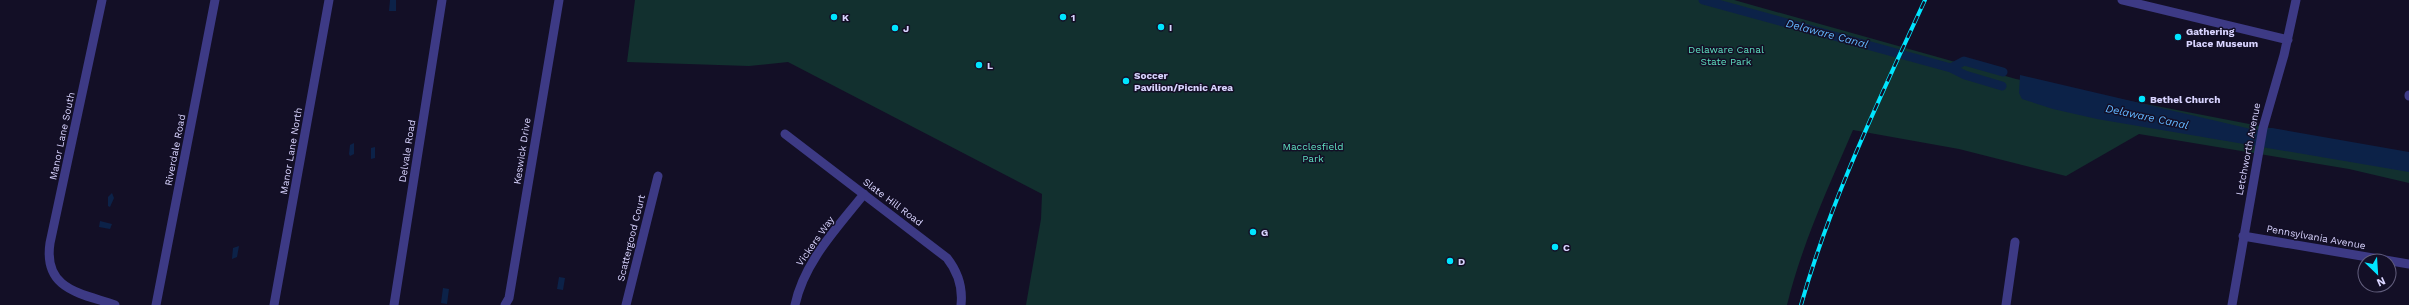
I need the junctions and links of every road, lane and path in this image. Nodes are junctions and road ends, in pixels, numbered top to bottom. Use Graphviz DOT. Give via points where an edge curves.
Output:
graph roads {
  1 [pos="102,0"];
  2 [pos="215,0"];
  3 [pos="329,0"];
  4 [pos="442,0"];
  5 [pos="559,0"];
  6 [pos="2122,0"];
  7 [pos="2296,0"];
  8 [pos="2288,40"];
  9 [pos="785,134"];
  10 [pos="658,176"];
  11 [pos="864,194"];
  12 [pos="2243,236"];
  13 [pos="2015,242"];
  14 [pos="2409,264"];
  15 [pos="115,305"];
  16 [pos="156,305"];
  17 [pos="274,305"];
  18 [pos="394,305"];
  19 [pos="506,305"];
  20 [pos="626,305"];
  21 [pos="795,305"];
  22 [pos="962,305"];
  23 [pos="2006,305"];
  24 [pos="2232,305"];
  1 -- 15 [label="street, Manor Lane South" via="48,262 54,275 70,290"];
  2 -- 16 [label="street, Riverdale Road"];
  3 -- 17 [label="street, Manor Lane North"];
  4 -- 18 [label="street, Delvale Road"];
  5 -- 19 [label="street, Keswick Drive" via="516,260"];
  6 -- 8 [label="street"];
  7 -- 8 [label="street, Letchworth Avenue"];
  8 -- 12 [label="street, Letchworth Avenue" via="2263,128"];
  9 -- 11 [label="street, Slate Hill Road"];
  10 -- 20 [label="street, Scattergood Court"];
  11 -- 21 [label="street, Vickers Way" via="809,266"];
  11 -- 22 [label="street, Slate Hill Road" via="947,258 960,283"];
  12 -- 14 [label="street, Pennsylvania Avenue"];
  12 -- 24 [label="street, Letchworth Avenue"];
  13 -- 23 [label="street"];
}
